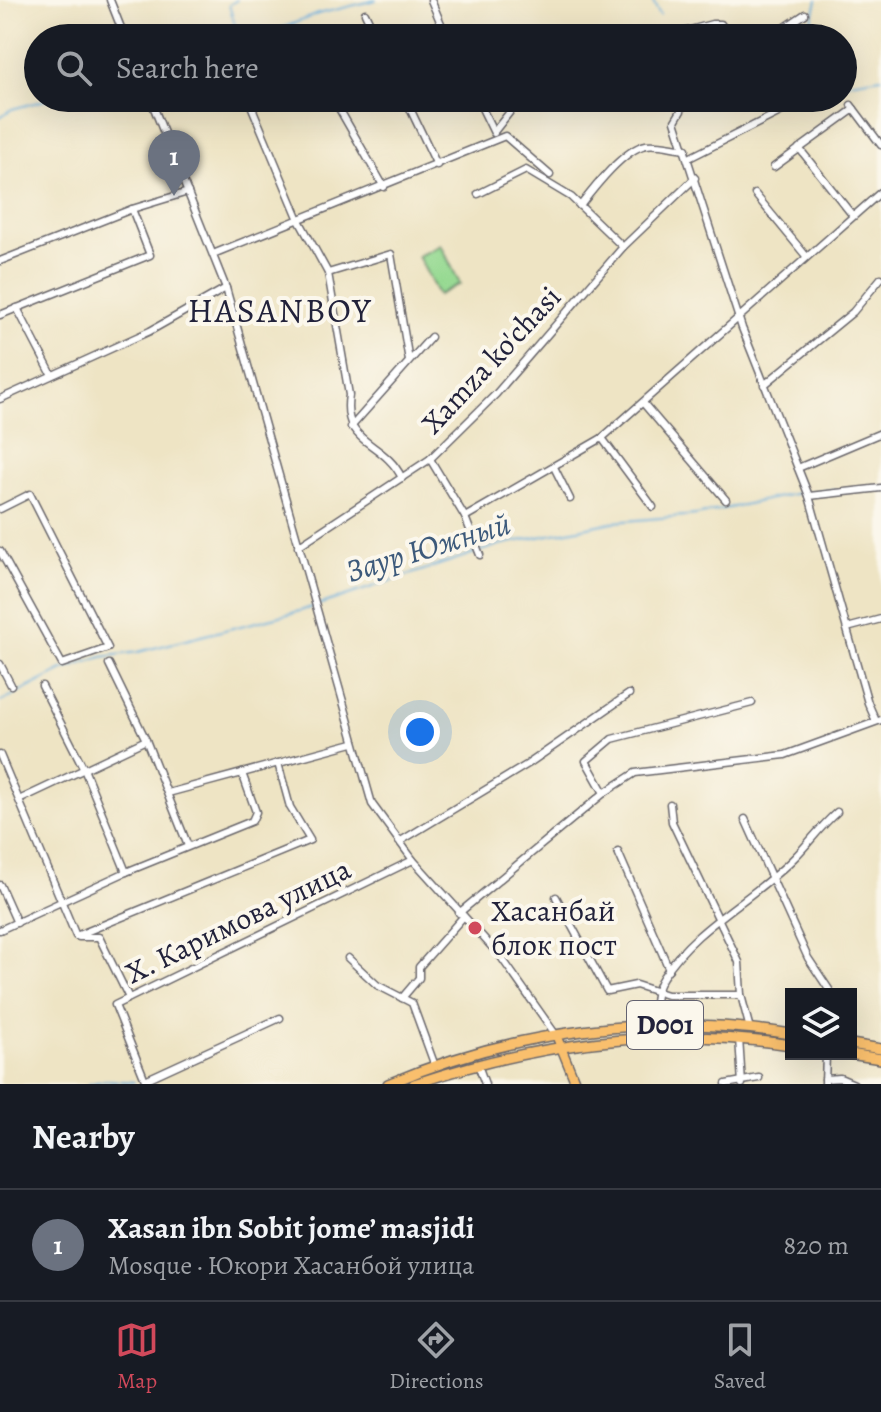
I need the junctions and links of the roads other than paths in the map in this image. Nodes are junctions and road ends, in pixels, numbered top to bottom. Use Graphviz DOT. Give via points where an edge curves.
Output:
graph roads {
  1 [pos="110,0"];
  2 [pos="431,0"];
  3 [pos="365,13"];
  4 [pos="805,14"];
  5 [pos="119,24"];
  6 [pos="370,24"];
  7 [pos="441,24"];
  8 [pos="790,24"];
  9 [pos="156,112"];
  10 [pos="254,112"];
  11 [pos="341,112"];
  12 [pos="412,112"];
  13 [pos="484,112"];
  14 [pos="511,112"];
  15 [pos="680,112"];
  16 [pos="780,112"];
  17 [pos="846,112"];
  18 [pos="856,112"];
  19 [pos="496,136"];
  20 [pos="881,145"];
  21 [pos="799,148"];
  22 [pos="686,149"];
  23 [pos="689,158"];
  24 [pos="437,165"];
  25 [pos="774,167"];
  26 [pos="550,175"];
  27 [pos="695,178"];
  28 [pos="384,187"];
  29 [pos="188,192"];
  30 [pos="478,194"];
  31 [pos="755,194"];
  32 [pos="880,196"];
  33 [pos="580,206"];
  34 [pos="132,209"];
  35 [pos="853,216"];
  36 [pos="300,222"];
  37 [pos="623,247"];
  38 [pos="213,254"];
  39 [pos="806,256"];
  40 [pos="0,261"];
  41 [pos="328,273"];
  42 [pos="881,278"];
  43 [pos="226,288"];
  44 [pos="17,308"];
  45 [pos="0,315"];
  46 [pos="738,318"];
  47 [pos="431,337"];
  48 [pos="409,361"];
  49 [pos="52,375"];
  50 [pos="764,385"];
  51 [pos="0,399"];
  52 [pos="644,404"];
  53 [pos="351,427"];
  54 [pos="881,433"];
  55 [pos="602,438"];
  56 [pos="430,459"];
  57 [pos="554,467"];
  58 [pos="798,468"];
  59 [pos="402,478"];
  60 [pos="881,488"];
  61 [pos="809,496"];
  62 [pos="570,499"];
  63 [pos="726,500"];
  64 [pos="653,507"];
  65 [pos="0,509"];
  66 [pos="465,517"];
  67 [pos="298,546"];
  68 [pos="0,551"];
  69 [pos="480,555"];
  70 [pos="881,619"];
  71 [pos="847,628"];
  72 [pos="0,664"];
  73 [pos="109,664"];
  74 [pos="11,685"];
  75 [pos="42,686"];
  76 [pos="629,694"];
  77 [pos="752,703"];
  78 [pos="879,720"];
  79 [pos="146,740"];
  80 [pos="353,743"];
  81 [pos="0,755"];
  82 [pos="278,763"];
  83 [pos="84,769"];
  84 [pos="242,773"];
  85 [pos="168,793"];
  86 [pos="604,793"];
  87 [pos="21,799"];
  88 [pos="670,804"];
  89 [pos="837,812"];
  90 [pos="745,819"];
  91 [pos="399,842"];
  92 [pos="188,846"];
  93 [pos="618,852"];
  94 [pos="413,860"];
  95 [pos="126,872"];
  96 [pos="771,876"];
  97 [pos="0,885"];
  98 [pos="556,897"];
  99 [pos="63,903"];
  100 [pos="461,915"];
  101 [pos="719,920"];
  102 [pos="17,923"];
  103 [pos="0,930"];
  104 [pos="96,932"];
  105 [pos="348,958"];
  106 [pos="669,969"];
  107 [pos="828,988"];
  108 [pos="657,991"];
  109 [pos="741,995"];
  110 [pos="129,998"];
  111 [pos="402,998"];
  112 [pos="280,1018"];
  113 [pos="546,1022"];
  114 [pos="650,1029"];
  115 [pos="750,1029"];
  116 [pos="785,1033"];
  117 [pos="556,1035"];
  118 [pos="539,1038"];
  119 [pos="739,1038"];
  120 [pos="592,1043"];
  121 [pos="785,1044"];
  122 [pos="857,1047"];
  123 [pos="559,1048"];
  124 [pos="881,1049"];
  125 [pos="865,1052"];
  126 [pos="479,1053"];
  127 [pos="857,1053"];
  128 [pos="881,1059"];
  129 [pos="826,1060"];
  130 [pos="480,1064"];
  131 [pos="435,1066"];
  132 [pos="571,1066"];
  133 [pos="759,1078"];
  134 [pos="825,1081"];
  135 [pos="741,1083"];
  136 [pos="388,1084"];
  137 [pos="414,1084"];
  138 [pos="485,1084"];
  139 [pos="576,1084"];
  140 [pos="726,1084"];
  141 [pos="854,1084"];
  1 -- 5 [label="street"];
  2 -- 7 [label="street"];
  3 -- 6 [label="street"];
  4 -- 8 [label="street"];
  9 -- 29 [label="street"];
  10 -- 36 [label="street"];
  11 -- 28 [label="street"];
  12 -- 24 [label="street"];
  13 -- 19 [label="street"];
  14 -- 19 [label="street"];
  15 -- 22 [label="street" via="675,121"];
  16 -- 23 [label="street"];
  17 -- 21 [label="street"];
  18 -- 20 [label="street"];
  19 -- 24 [label="street"];
  19 -- 26 [label="street" via="508,136"];
  21 -- 25 [label="street"];
  21 -- 35 [label="street"];
  22 -- 23 [label="street"];
  22 -- 33 [label="street" via="648,145 635,150 612,167"];
  23 -- 27 [label="street"];
  24 -- 28 [label="street"];
  27 -- 37 [label="street, Xamza ko'chasi"];
  27 -- 46 [label="street"];
  28 -- 36 [label="street"];
  29 -- 34 [label="street"];
  29 -- 38 [label="street"];
  30 -- 33 [label="street" via="526,170"];
  31 -- 39 [label="street"];
  32 -- 35 [label="street"];
  33 -- 37 [label="street"];
  34 -- 40 [label="street"];
  34 -- 44 [label="street" via="150,255"];
  35 -- 39 [label="street"];
  36 -- 38 [label="street"];
  36 -- 41 [label="street"];
  37 -- 56 [label="street, Xamza ko'chasi" via="496,394"];
  38 -- 43 [label="street"];
  39 -- 46 [label="street"];
  41 -- 48 [label="street" via="391,254"];
  41 -- 53 [label="street"];
  42 -- 50 [label="street" via="853,312"];
  43 -- 49 [label="street" via="150,331"];
  43 -- 67 [label="street"];
  44 -- 45 [label="street"];
  44 -- 49 [label="street"];
  46 -- 50 [label="street"];
  46 -- 52 [label="street"];
  47 -- 48 [label="street"];
  48 -- 53 [label="street"];
  49 -- 51 [label="street"];
  50 -- 58 [label="street"];
  52 -- 55 [label="street"];
  52 -- 63 [label="street"];
  53 -- 59 [label="street" via="395,463"];
  54 -- 58 [label="street"];
  55 -- 57 [label="street"];
  55 -- 64 [label="street"];
  56 -- 59 [label="street, Xamza ko'chasi"];
  56 -- 66 [label="street"];
  57 -- 62 [label="street"];
  57 -- 66 [label="street"];
  58 -- 61 [label="street"];
  59 -- 67 [label="street, Xamza ko'chasi"];
  60 -- 61 [label="street"];
  61 -- 71 [label="street"];
  65 -- 68 [label="street" via="30,494 108,648 62,664"];
  66 -- 69 [label="street"];
  67 -- 80 [label="street"];
  70 -- 71 [label="street"];
  71 -- 78 [label="street"];
  72 -- 74 [label="street"];
  73 -- 79 [label="street"];
  75 -- 83 [label="street"];
  76 -- 91 [label="street" via="528,764"];
  77 -- 86 [label="street" via="612,739 586,761"];
  78 -- 86 [label="street" via="785,755 635,773"];
  79 -- 83 [label="street"];
  79 -- 85 [label="street"];
  80 -- 82 [label="street"];
  80 -- 91 [label="street" via="374,810"];
  81 -- 87 [label="street"];
  82 -- 84 [label="street"];
  82 -- 104 [label="street" via="290,807 310,840"];
  83 -- 87 [label="street"];
  83 -- 95 [label="street"];
  84 -- 85 [label="street"];
  84 -- 92 [label="street" via="256,817"];
  85 -- 92 [label="street"];
  86 -- 100 [label="street"];
  87 -- 99 [label="street"];
  88 -- 101 [label="street" via="672,822"];
  89 -- 96 [label="street"];
  90 -- 96 [label="street"];
  91 -- 94 [label="street"];
  92 -- 95 [label="street"];
  93 -- 106 [label="street"];
  94 -- 100 [label="street"];
  94 -- 110 [label="street, Х. Каримова улица"];
  95 -- 99 [label="street"];
  96 -- 101 [label="street"];
  96 -- 107 [label="street" via="808,958"];
  97 -- 102 [label="street"];
  98 -- 108 [label="street" via="607,991 636,985"];
  99 -- 102 [label="street"];
  99 -- 104 [label="street" via="76,936"];
  100 -- 111 [label="street" via="419,967 419,978"];
  100 -- 113 [label="street" via="501,957"];
  101 -- 106 [label="street"];
  101 -- 109 [label="street" via="739,962"];
  102 -- 103 [label="street"];
  104 -- 110 [label="street"];
  105 -- 111 [label="street" via="377,985"];
  106 -- 108 [label="street"];
  108 -- 109 [label="street"];
  108 -- 114 [label="street"];
  109 -- 115 [label="street"];
  110 -- 112 [label="street, Х. Каримова улица" via="115,1005 145,1080"];
  111 -- 131 [label="street" via="412,1003"];
  113 -- 117 [label="street"];
  113 -- 118 [label="street"];
  114 -- 115 [label="highway, D001"];
  114 -- 117 [label="highway, D001"];
  114 -- 119 [label="highway, D001"];
  114 -- 120 [label="highway, D001"];
  115 -- 116 [label="highway, D001"];
  117 -- 118 [label="highway, D001"];
  117 -- 123 [label="main road"];
  118 -- 126 [label="highway, D001"];
  119 -- 121 [label="highway, D001"];
  119 -- 135 [label="street"];
  120 -- 123 [label="highway, D001"];
  120 -- 132 [label="main road" via="577,1052"];
  122 -- 125 [label="highway"];
  123 -- 130 [label="highway, D001"];
  123 -- 132 [label="main road"];
  124 -- 125 [label="highway"];
  125 -- 127 [label="highway"];
  125 -- 128 [label="highway"];
  126 -- 130 [label="highway"];
  126 -- 131 [label="highway, D001"];
  129 -- 134 [label="street"];
  130 -- 137 [label="highway, D001"];
  130 -- 138 [label="street"];
  131 -- 136 [label="highway, D001"];
  132 -- 139 [label="main road"];
  133 -- 135 [label="street"];
  134 -- 141 [label="street" via="840,1078"];
  135 -- 140 [label="street"];
}
